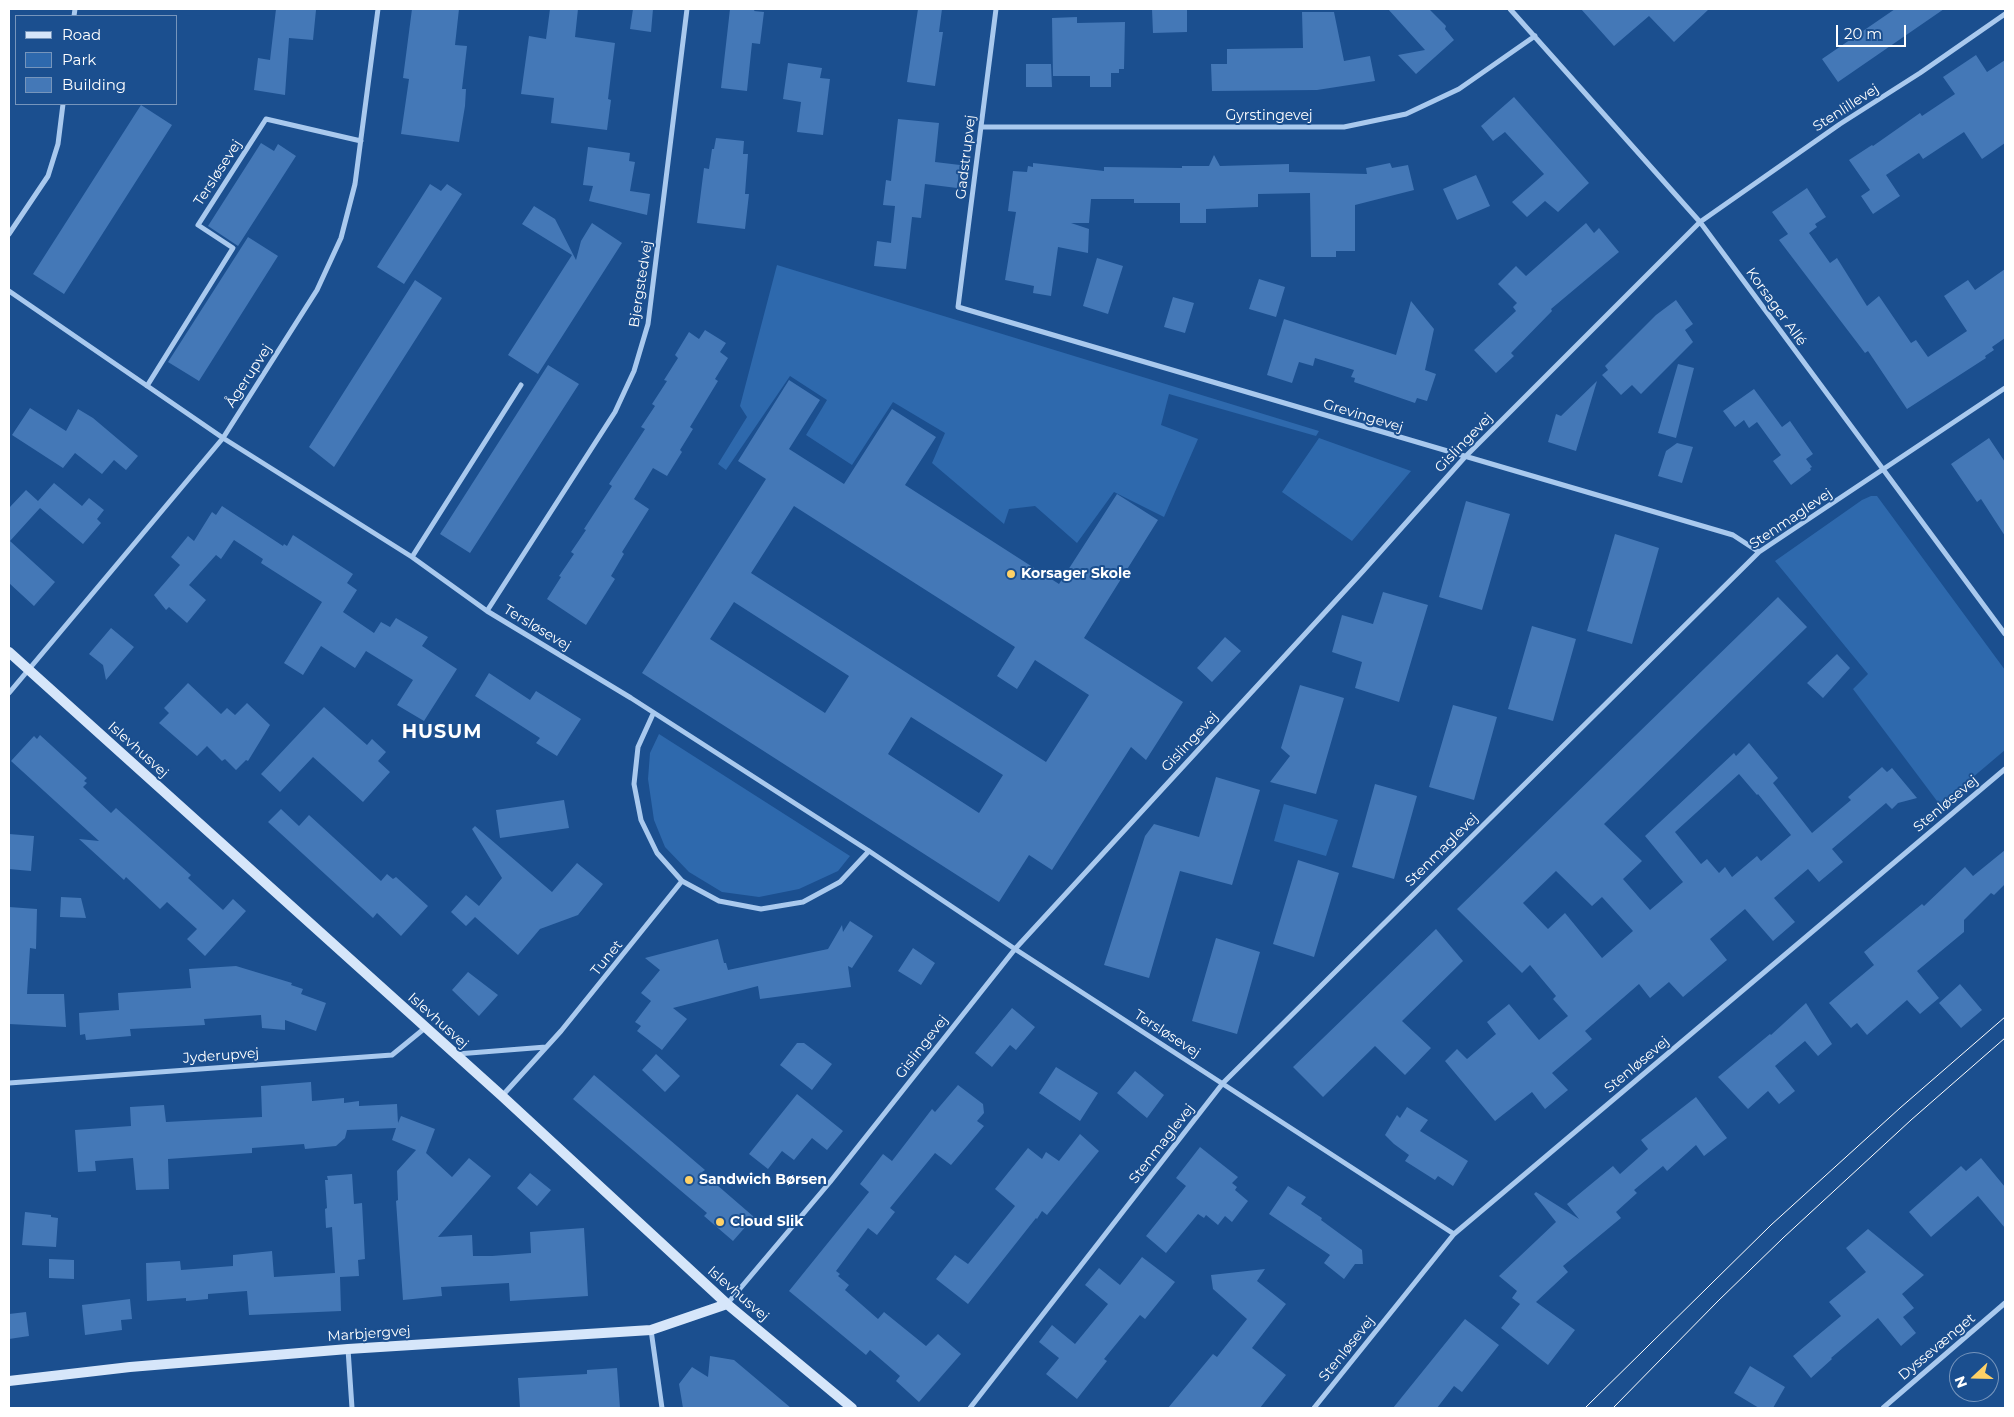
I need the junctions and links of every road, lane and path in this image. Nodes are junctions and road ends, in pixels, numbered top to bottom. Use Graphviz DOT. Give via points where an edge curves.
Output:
graph roads {
  1 [pos="378,9"];
  2 [pos="687,9"];
  3 [pos="996,9"];
  4 [pos="1510,9"];
  5 [pos="2005,14"];
  6 [pos="1535,36"];
  7 [pos="63,105"];
  8 [pos="980,127"];
  9 [pos="361,141"];
  10 [pos="1700,222"];
  11 [pos="9,234"];
  12 [pos="9,291"];
  13 [pos="958,307"];
  14 [pos="522,385"];
  15 [pos="147,386"];
  16 [pos="2005,388"];
  17 [pos="223,438"];
  18 [pos="1464,458"];
  19 [pos="1883,470"];
  20 [pos="1759,552"];
  21 [pos="412,557"];
  22 [pos="487,611"];
  23 [pos="2005,634"];
  24 [pos="9,652"];
  25 [pos="30,671"];
  26 [pos="9,694"];
  27 [pos="652,714"];
  28 [pos="2005,769"];
  29 [pos="869,851"];
  30 [pos="682,880"];
  31 [pos="1015,949"];
  32 [pos="425,1028"];
  33 [pos="546,1047"];
  34 [pos="455,1054"];
  35 [pos="9,1083"];
  36 [pos="1223,1083"];
  37 [pos="502,1096"];
  38 [pos="1454,1234"];
  39 [pos="2005,1303"];
  40 [pos="727,1304"];
  41 [pos="651,1330"];
  42 [pos="348,1349"];
  43 [pos="9,1381"];
  44 [pos="352,1408"];
  45 [pos="662,1408"];
  46 [pos="852,1408"];
  47 [pos="970,1408"];
  48 [pos="1314,1408"];
  49 [pos="1883,1408"];
  1 -- 9 [label="street, Ågerupvej"];
  2 -- 22 [label="street, Bjergstedvej" via="648,324 634,371 615,412"];
  3 -- 8 [label="street, Gadstrupvej"];
  4 -- 6 [label="street, Korsager Allé"];
  5 -- 10 [label="street, Stenlillevej"];
  6 -- 8 [label="street, Gyrstingevej" via="1459,89 1406,114 1344,127"];
  6 -- 10 [label="street, Korsager Allé"];
  7 -- 11 [label="street" via="58,144 48,176"];
  8 -- 13 [label="street, Gadstrupvej"];
  9 -- 15 [label="street, Tersløsevej" via="266,119 198,225 233,248"];
  9 -- 17 [label="street, Ågerupvej" via="342,238 317,290"];
  10 -- 18 [label="street, Gislingevej"];
  10 -- 19 [label="street, Korsager Allé"];
  12 -- 15 [label="street, Tersløsevej"];
  13 -- 18 [label="street, Grevingevej"];
  14 -- 21 [label="street"];
  15 -- 17 [label="street, Tersløsevej"];
  16 -- 19 [label="street, Stenmaglevej"];
  17 -- 21 [label="street, Tersløsevej"];
  17 -- 25 [label="street, Ågerupvej"];
  18 -- 20 [label="street, Grevingevej" via="1733,535"];
  18 -- 31 [label="street, Gislingevej"];
  19 -- 20 [label="street, Stenmaglevej"];
  19 -- 23 [label="street, Korsager Allé"];
  20 -- 36 [label="street, Stenmaglevej"];
  21 -- 22 [label="street, Tersløsevej"];
  22 -- 27 [label="street, Tersløsevej"];
  24 -- 25 [label="street, Islevhusvej"];
  25 -- 26 [label="street, Ågerupvej"];
  25 -- 32 [label="street, Islevhusvej"];
  27 -- 29 [label="street, Tersløsevej"];
  27 -- 30 [label="street" via="638,748 634,784 641,820 657,854"];
  28 -- 38 [label="street, Stenløsevej"];
  29 -- 30 [label="street" via="840,882 803,902 761,909 720,901"];
  29 -- 31 [label="street, Tersløsevej"];
  30 -- 33 [label="street, Tunet"];
  31 -- 36 [label="street, Tersløsevej"];
  31 -- 40 [label="street, Gislingevej" via="830,1182"];
  32 -- 34 [label="street, Islevhusvej"];
  32 -- 35 [label="street, Jyderupvej" via="392,1055"];
  33 -- 34 [label="street"];
  33 -- 37 [label="street, Tunet"];
  34 -- 37 [label="street, Islevhusvej"];
  36 -- 38 [label="street, Tersløsevej"];
  36 -- 47 [label="street, Stenmaglevej"];
  37 -- 40 [label="street, Islevhusvej"];
  38 -- 48 [label="street, Stenløsevej"];
  39 -- 49 [label="street, Dyssevænget"];
  40 -- 41 [label="street, Marbjergvej"];
  40 -- 46 [label="street, Islevhusvej"];
  41 -- 42 [label="street, Marbjergvej"];
  41 -- 45 [label="street"];
  42 -- 43 [label="street, Marbjergvej" via="130,1367"];
  42 -- 44 [label="street"];
}
